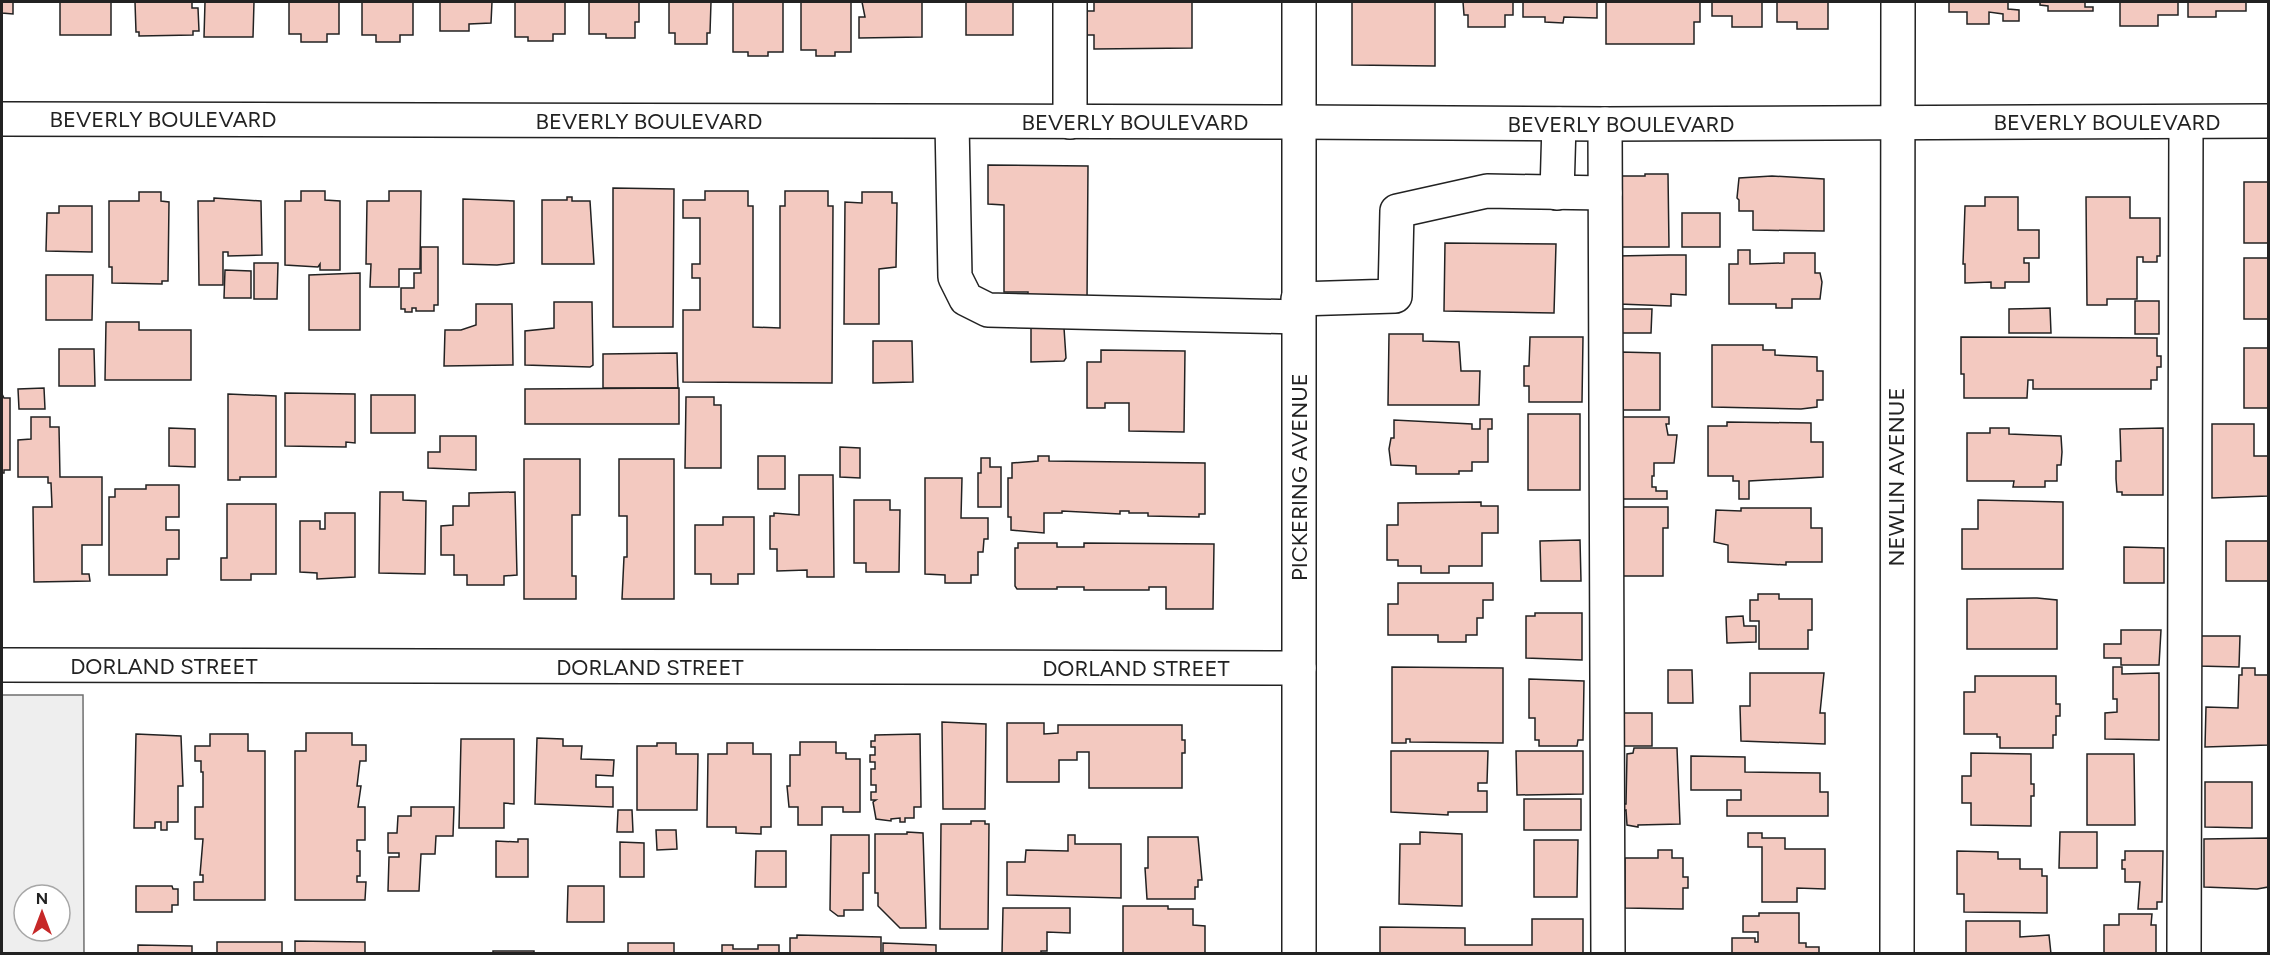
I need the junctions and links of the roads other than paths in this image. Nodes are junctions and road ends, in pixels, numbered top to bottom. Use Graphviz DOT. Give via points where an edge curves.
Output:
graph roads {
  1 [pos="1070,2"];
  2 [pos="1299,2"];
  3 [pos="1898,2"];
  4 [pos="2,119"];
  5 [pos="2268,121"];
  6 [pos="952,122"];
  7 [pos="1070,122"];
  8 [pos="1298,122"];
  9 [pos="2186,122"];
  10 [pos="1896,123"];
  11 [pos="1559,124"];
  12 [pos="1605,124"];
  13 [pos="1557,193"];
  14 [pos="1605,193"];
  15 [pos="1298,308"];
  16 [pos="2,665"];
  17 [pos="1299,668"];
  18 [pos="1299,954"];
  19 [pos="1608,954"];
  20 [pos="1897,954"];
  21 [pos="2184,954"];
  1 -- 7 [label="street"];
  2 -- 8 [label="street, PICKERING AVENUE"];
  3 -- 10 [label="street, NEWLIN AVENUE"];
  4 -- 6 [label="street, BEVERLY BOULEVARD"];
  5 -- 9 [label="street, BEVERLY BOULEVARD"];
  6 -- 7 [label="street, BEVERLY BOULEVARD"];
  6 -- 15 [label="street" via="955,277 966,299 988,310"];
  7 -- 8 [label="street, BEVERLY BOULEVARD"];
  8 -- 11 [label="street, BEVERLY BOULEVARD"];
  8 -- 15 [label="street, PICKERING AVENUE"];
  9 -- 10 [label="street, BEVERLY BOULEVARD"];
  9 -- 21 [label="street"];
  10 -- 12 [label="street, BEVERLY BOULEVARD"];
  10 -- 20 [label="street, NEWLIN AVENUE"];
  11 -- 12 [label="street, BEVERLY BOULEVARD"];
  11 -- 13 [label="street"];
  12 -- 14 [label="street"];
  13 -- 14 [label="street"];
  13 -- 15 [label="street" via="1487,191 1397,211 1395,296"];
  14 -- 19 [label="street"];
  15 -- 17 [label="street, PICKERING AVENUE"];
  16 -- 17 [label="street, DORLAND STREET"];
  17 -- 18 [label="street, PICKERING AVENUE"];
}
